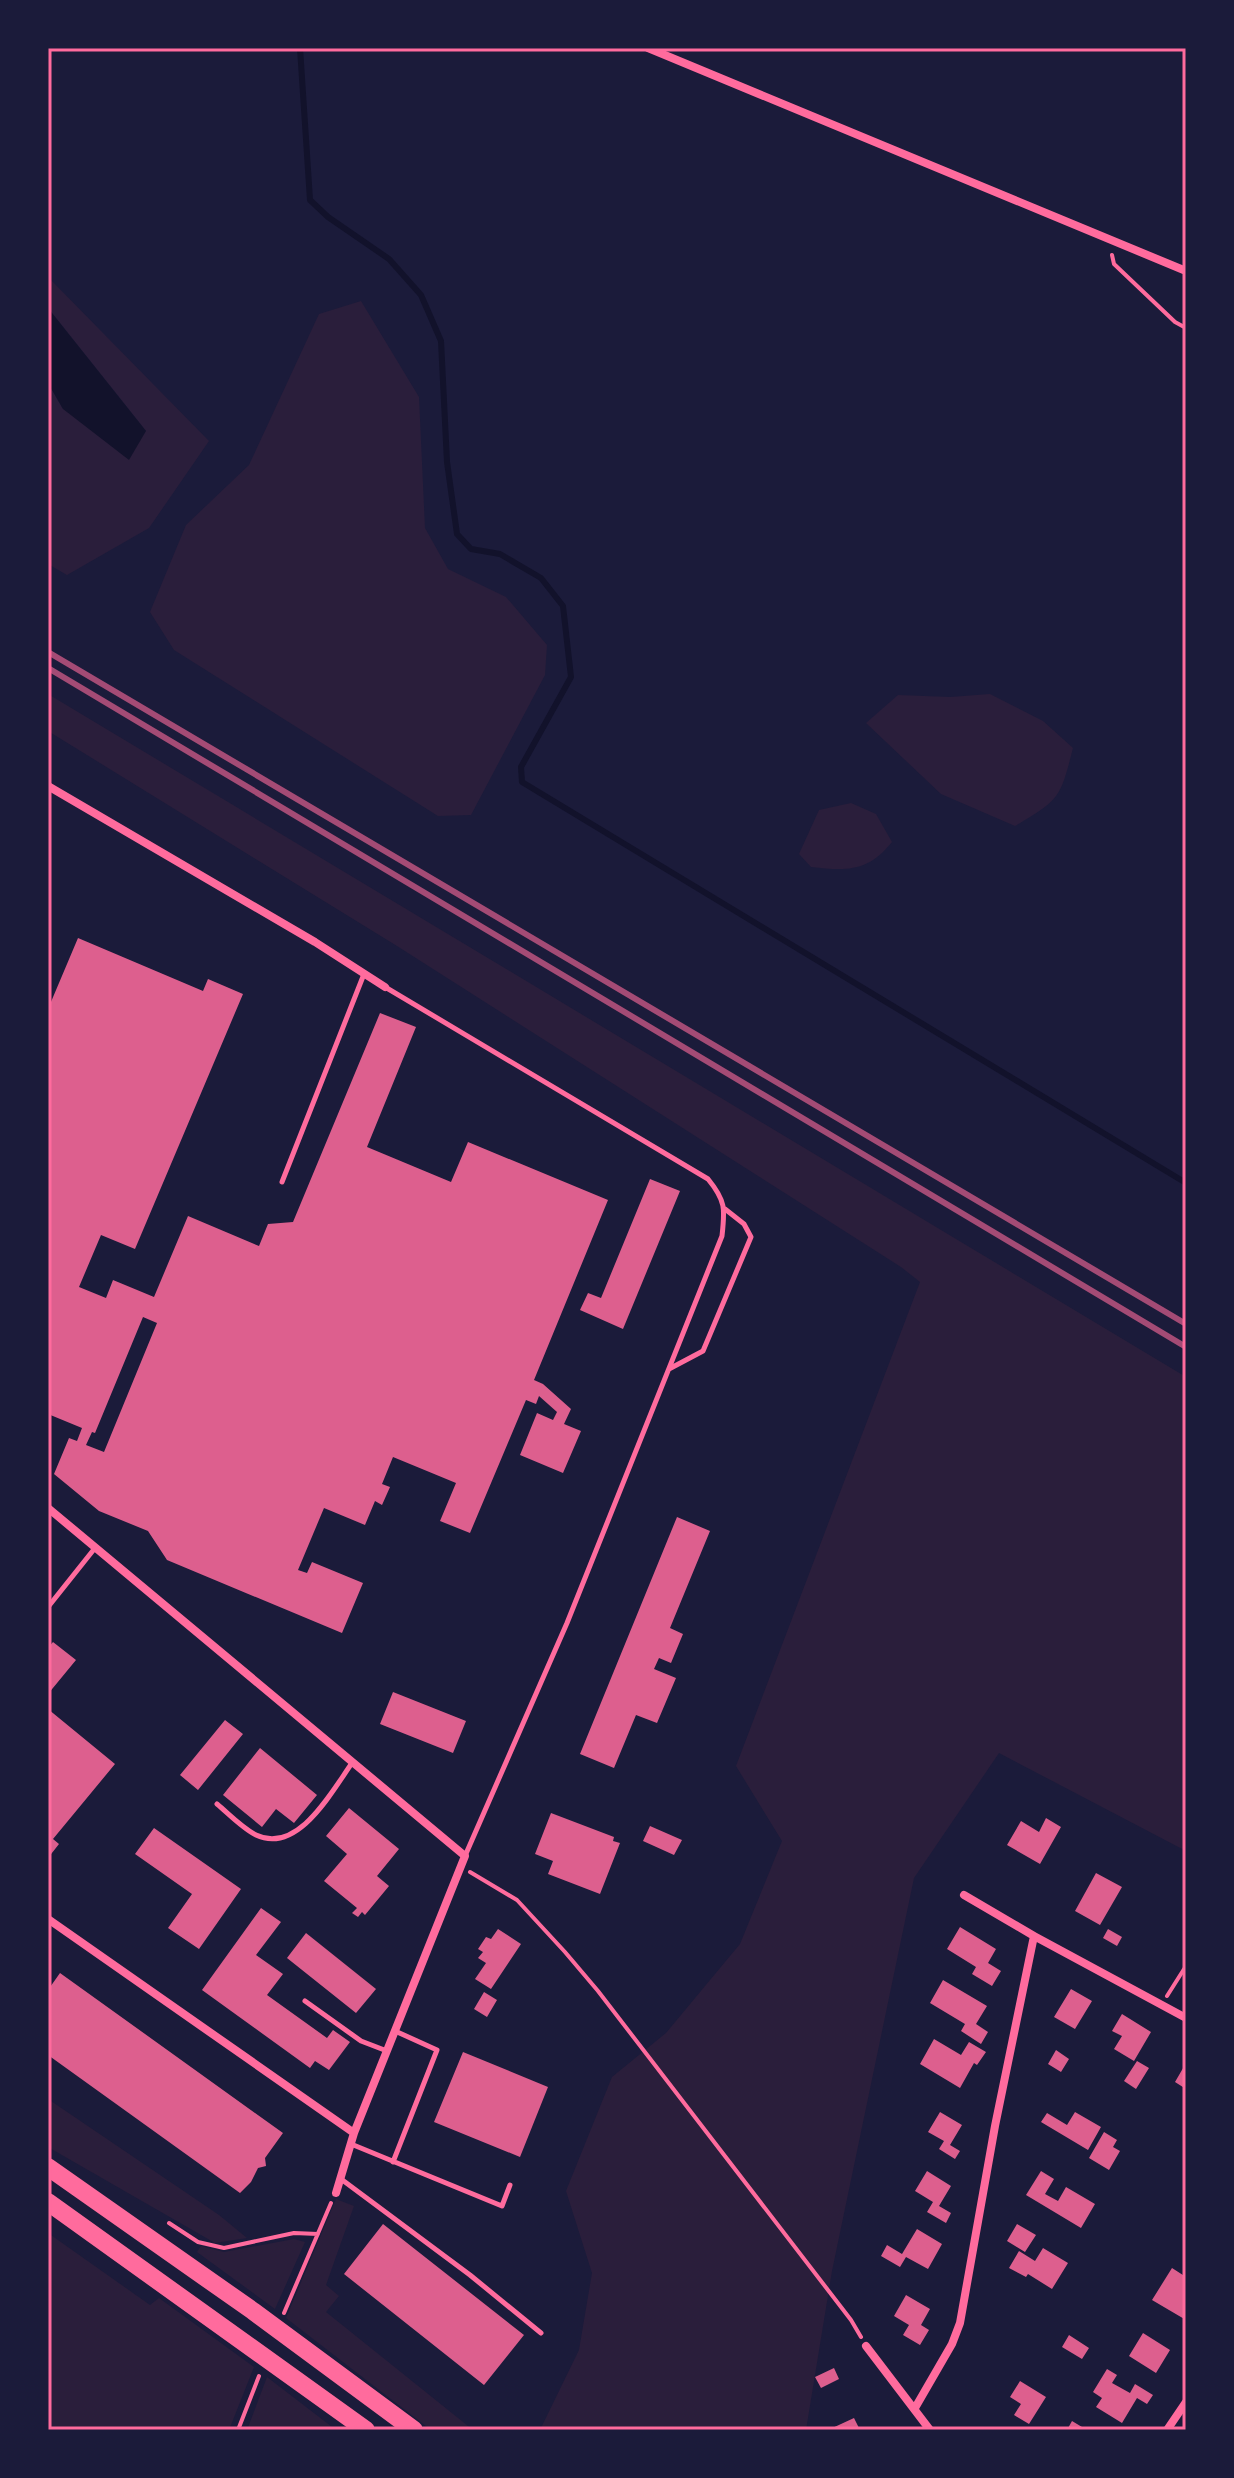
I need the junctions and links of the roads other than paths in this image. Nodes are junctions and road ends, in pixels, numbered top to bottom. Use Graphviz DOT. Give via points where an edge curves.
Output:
graph roads {
  1 [pos="648,48"];
  2 [pos="1186,271"];
  3 [pos="48,786"];
  4 [pos="364,974"];
  5 [pos="385,987"];
  6 [pos="282,1182"];
  7 [pos="725,1209"];
  8 [pos="669,1370"];
  9 [pos="48,1508"];
  10 [pos="95,1548"];
  11 [pos="48,1607"];
  12 [pos="353,1762"];
  13 [pos="217,1804"];
  14 [pos="465,1856"];
  15 [pos="964,1895"];
  16 [pos="48,1919"];
  17 [pos="1034,1936"];
  18 [pos="305,2001"];
  19 [pos="1186,2018"];
  20 [pos="395,2031"];
  21 [pos="387,2051"];
  22 [pos="354,2133"];
  23 [pos="350,2144"];
  24 [pos="393,2162"];
  25 [pos="48,2167"];
  26 [pos="340,2178"];
  27 [pos="510,2185"];
  28 [pos="336,2193"];
  29 [pos="48,2202"];
  30 [pos="541,2333"];
  31 [pos="866,2346"];
  32 [pos="1186,2402"];
  33 [pos="915,2408"];
  34 [pos="366,2430"];
  35 [pos="414,2430"];
  36 [pos="930,2430"];
  37 [pos="1167,2430"];
  1 -- 2 [label="street"];
  3 -- 4 [label="street"];
  4 -- 5 [label="street"];
  4 -- 6 [label="lane"];
  5 -- 7 [label="lane" via="708,1179"];
  7 -- 8 [label="lane" via="722,1236"];
  7 -- 8 [label="lane" via="751,1237 703,1351"];
  8 -- 14 [label="lane"];
  9 -- 10 [label="street"];
  10 -- 11 [label="lane"];
  10 -- 12 [label="street"];
  12 -- 13 [label="lane" via="299,1831 282,1839 254,1834"];
  12 -- 14 [label="street"];
  14 -- 20 [label="street"];
  15 -- 17 [label="street"];
  16 -- 22 [label="street"];
  17 -- 19 [label="street"];
  17 -- 33 [label="street" via="960,2323"];
  18 -- 21 [label="lane" via="361,2041"];
  20 -- 21 [label="street"];
  20 -- 24 [label="lane" via="437,2050"];
  21 -- 22 [label="street"];
  22 -- 23 [label="street"];
  23 -- 24 [label="lane"];
  23 -- 26 [label="street"];
  24 -- 27 [label="lane" via="502,2206"];
  25 -- 35 [label="highway"];
  26 -- 28 [label="street"];
  26 -- 30 [label="lane"];
  29 -- 34 [label="highway"];
  31 -- 33 [label="street"];
  32 -- 37 [label="street"];
  33 -- 36 [label="street"];
}
